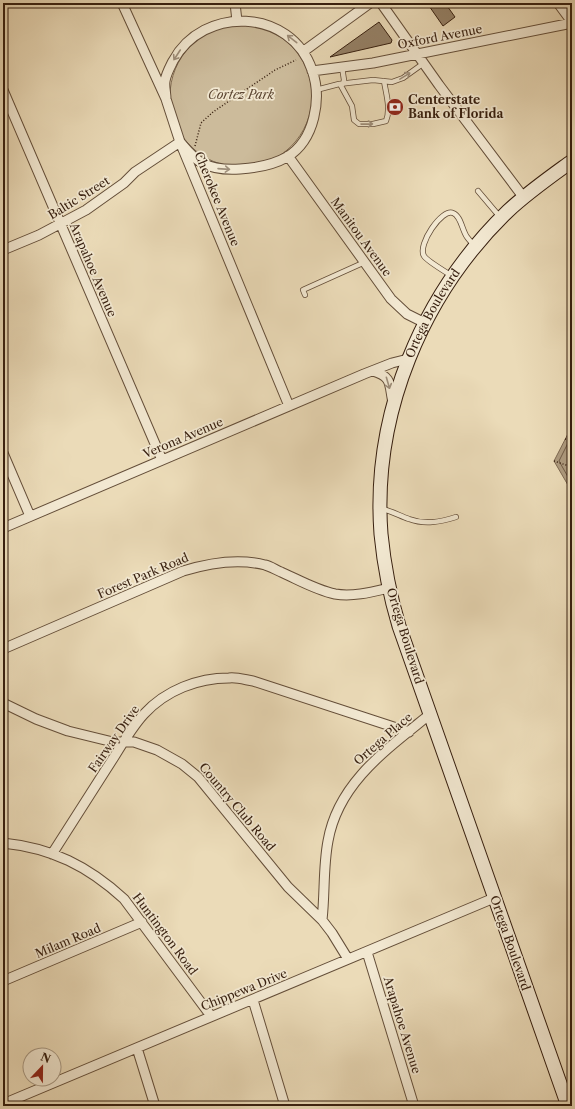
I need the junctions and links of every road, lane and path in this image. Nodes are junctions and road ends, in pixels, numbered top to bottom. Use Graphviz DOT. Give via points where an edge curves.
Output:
graph roads {
  1 [pos="122,3"];
  2 [pos="235,3"];
  3 [pos="370,3"];
  4 [pos="381,3"];
  5 [pos="558,3"];
  6 [pos="237,21"];
  7 [pos="572,23"];
  8 [pos="304,51"];
  9 [pos="417,54"];
  10 [pos="296,60"];
  11 [pos="424,63"];
  12 [pos="342,67"];
  13 [pos="312,71"];
  14 [pos="384,81"];
  15 [pos="341,84"];
  16 [pos="3,90"];
  17 [pos="316,90"];
  18 [pos="166,99"];
  19 [pos="180,142"];
  20 [pos="195,147"];
  21 [pos="288,156"];
  22 [pos="572,161"];
  23 [pos="478,191"];
  24 [pos="524,198"];
  25 [pos="501,218"];
  26 [pos="61,225"];
  27 [pos="475,246"];
  28 [pos="3,250"];
  29 [pos="365,262"];
  30 [pos="452,276"];
  31 [pos="305,295"];
  32 [pos="424,323"];
  33 [pos="408,359"];
  34 [pos="373,371"];
  35 [pos="393,404"];
  36 [pos="289,406"];
  37 [pos="565,439"];
  38 [pos="572,441"];
  39 [pos="3,453"];
  40 [pos="162,460"];
  41 [pos="554,461"];
  42 [pos="572,467"];
  43 [pos="381,509"];
  44 [pos="30,516"];
  45 [pos="456,517"];
  46 [pos="3,528"];
  47 [pos="390,588"];
  48 [pos="3,648"];
  49 [pos="3,702"];
  50 [pos="429,714"];
  51 [pos="408,732"];
  52 [pos="124,742"];
  53 [pos="3,843"];
  54 [pos="52,854"];
  55 [pos="494,898"];
  56 [pos="322,920"];
  57 [pos="142,922"];
  58 [pos="367,952"];
  59 [pos="348,959"];
  60 [pos="3,981"];
  61 [pos="253,1000"];
  62 [pos="211,1016"];
  63 [pos="137,1048"];
  64 [pos="3,1104"];
  65 [pos="155,1106"];
  66 [pos="285,1106"];
  67 [pos="414,1106"];
  68 [pos="568,1106"];
  1 -- 18 [label="street, Cherokee Avenue"];
  2 -- 6 [label="street"];
  3 -- 8 [label="street"];
  4 -- 9 [label="street"];
  5 -- 7 [label="street"];
  8 -- 6 [label="street, one-way" via="296,42 275,29 256,22"];
  6 -- 18 [label="street, one-way" via="208,28 186,43 167,73"];
  7 -- 9 [label="street, Oxford Avenue"];
  8 -- 13 [label="street"];
  9 -- 11 [label="street"];
  9 -- 12 [label="street, Oxford Avenue"];
  10 -- 20 [label="path" via="275,70 213,112 201,123"];
  14 -- 11 [label="lane, one-way" via="392,82 403,78"];
  11 -- 24 [label="street"];
  12 -- 13 [label="street, Oxford Avenue"];
  12 -- 15 [label="lane" via="344,80"];
  13 -- 17 [label="street"];
  14 -- 15 [label="lane"];
  15 -- 14 [label="lane, one-way" via="352,106 354,120 359,124 373,124 386,121 388,114"];
  15 -- 17 [label="lane"];
  16 -- 26 [label="street, Arapahoe Avenue"];
  17 -- 21 [label="street" via="316,110 310,129"];
  18 -- 19 [label="street, Cherokee Avenue"];
  19 -- 21 [label="street, one-way" via="202,163 216,168 249,168 271,164"];
  19 -- 26 [label="street, Baltic Street" via="135,172 106,197"];
  19 -- 36 [label="street, Cherokee Avenue"];
  21 -- 29 [label="street, Manitou Avenue"];
  22 -- 24 [label="main road, Ortega Boulevard"];
  23 -- 25 [label="lane"];
  24 -- 25 [label="main road, Ortega Boulevard"];
  25 -- 27 [label="main road, Ortega Boulevard"];
  26 -- 28 [label="street, Baltic Street"];
  26 -- 40 [label="street, Arapahoe Avenue"];
  27 -- 30 [label="main road, Ortega Boulevard"];
  27 -- 30 [label="lane" via="465,234 458,217 454,213 444,214 427,236 422,251 424,258"];
  29 -- 31 [label="lane" via="306,288 303,290"];
  29 -- 32 [label="street, Manitou Avenue" via="400,309"];
  30 -- 32 [label="main road, Ortega Boulevard"];
  32 -- 33 [label="main road, Ortega Boulevard"];
  33 -- 34 [label="street, Verona Avenue"];
  33 -- 35 [label="main road, Ortega Boulevard"];
  34 -- 35 [label="street, one-way" via="382,374 388,380"];
  34 -- 36 [label="street, Verona Avenue"];
  35 -- 43 [label="main road, Ortega Boulevard" via="381,482"];
  36 -- 40 [label="street, Verona Avenue"];
  37 -- 38 [label="path"];
  39 -- 44 [label="street"];
  40 -- 44 [label="street, Verona Avenue"];
  41 -- 42 [label="path"];
  43 -- 45 [label="lane" via="426,523 442,522"];
  43 -- 47 [label="main road, Ortega Boulevard" via="381,534"];
  44 -- 46 [label="street, Verona Avenue"];
  47 -- 48 [label="street, Forest Park Road" via="358,595 337,594 321,590 265,565 242,562 202,565"];
  47 -- 50 [label="main road, Ortega Boulevard" via="399,626"];
  49 -- 52 [label="street, Country Club Road" via="36,719 68,731 113,742"];
  50 -- 51 [label="street, Ortega Place"];
  50 -- 55 [label="main road, Ortega Boulevard"];
  51 -- 52 [label="street, Fairway Drive" via="253,681 231,678 211,679 174,691 144,714"];
  51 -- 56 [label="street, Ortega Place" via="366,768 342,801 328,839"];
  52 -- 54 [label="street, Fairway Drive"];
  52 -- 56 [label="street, Country Club Road" via="134,742 170,756 198,777 288,888"];
  53 -- 54 [label="street, Huntington Road" via="18,844"];
  54 -- 57 [label="street, Huntington Road" via="65,858 104,883 124,899"];
  55 -- 58 [label="street, Chippewa Drive"];
  55 -- 68 [label="main road, Ortega Boulevard"];
  56 -- 59 [label="street, Country Club Road"];
  57 -- 60 [label="street, Milam Road"];
  57 -- 62 [label="street, Huntington Road"];
  58 -- 59 [label="street, Chippewa Drive"];
  58 -- 67 [label="street, Arapahoe Avenue"];
  59 -- 61 [label="street, Chippewa Drive"];
  61 -- 62 [label="street, Chippewa Drive"];
  61 -- 66 [label="street"];
  62 -- 63 [label="street, Chippewa Drive"];
  63 -- 64 [label="street, Chippewa Drive"];
  63 -- 65 [label="street"];
}
